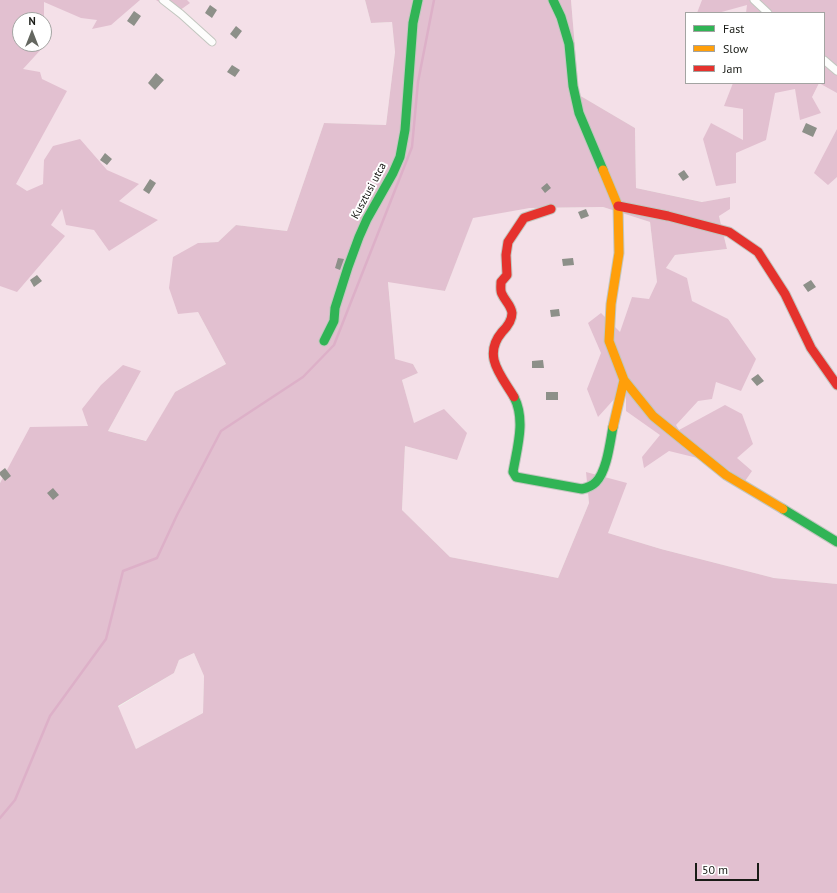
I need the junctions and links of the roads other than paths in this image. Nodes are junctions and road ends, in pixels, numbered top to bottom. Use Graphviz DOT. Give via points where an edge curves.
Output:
graph roads {
  1 [pos="163,0"];
  2 [pos="418,0"];
  3 [pos="553,0"];
  4 [pos="754,0"];
  5 [pos="767,12"];
  6 [pos="212,42"];
  7 [pos="825,61"];
  8 [pos="837,71"];
  9 [pos="618,206"];
  10 [pos="550,209"];
  11 [pos="324,341"];
  12 [pos="624,380"];
  13 [pos="837,385"];
  14 [pos="837,542"];
  1 -- 6 [label="street"];
  2 -- 11 [label="street, Kusztusi utca" via="413,23 405,130 397,165 363,227 335,308 334,324"];
  3 -- 9 [label="street" via="569,44 573,86 579,112"];
  4 -- 5 [label="street"];
  7 -- 8 [label="street"];
  9 -- 12 [label="street" via="619,253 611,304 609,342"];
  9 -- 13 [label="street" via="729,232 758,252 785,294 811,348"];
  10 -- 12 [label="street" via="524,218 508,242 507,275 501,282 501,293 509,303 512,320 495,342 493,353 494,362 518,406 521,419 513,472 516,477 582,489 598,481 603,472"];
  12 -- 14 [label="street" via="653,416 726,475"];
}
